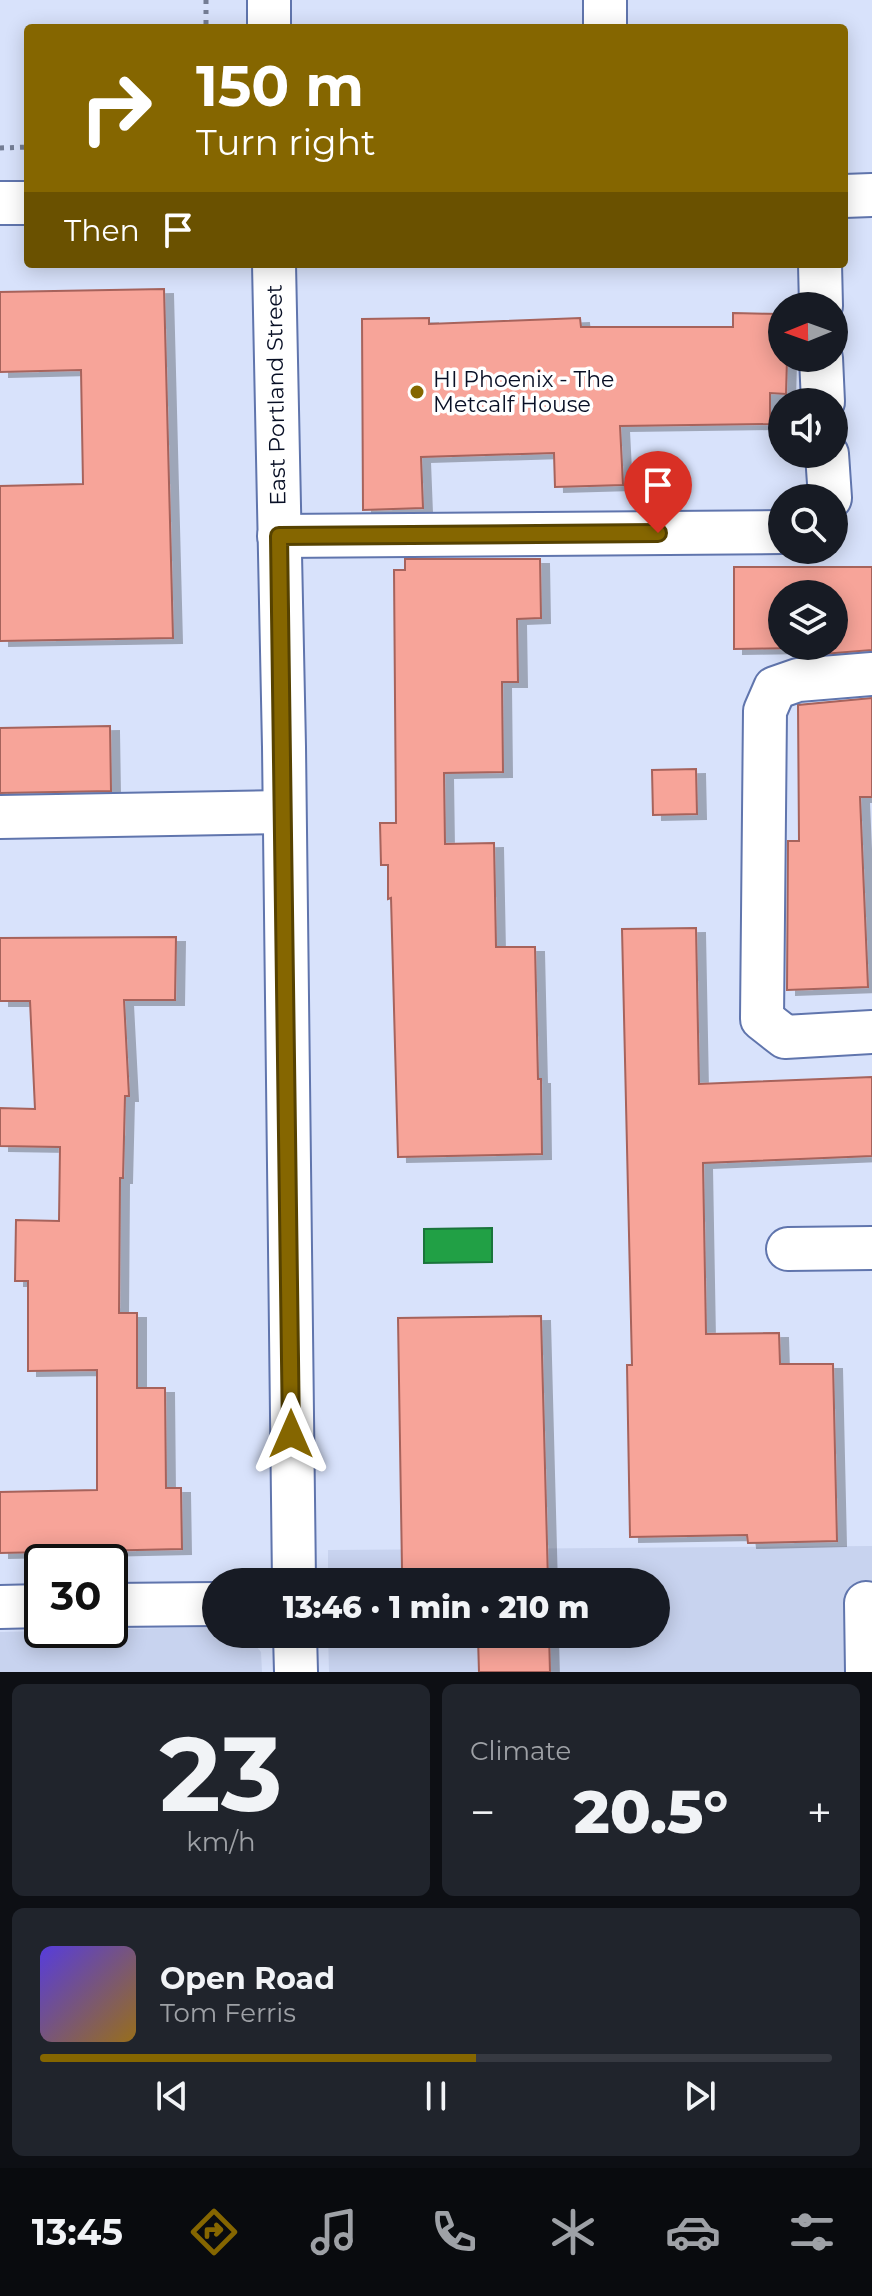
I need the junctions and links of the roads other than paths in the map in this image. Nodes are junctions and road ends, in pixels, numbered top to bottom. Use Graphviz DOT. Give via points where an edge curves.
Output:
graph roads {
  1 [pos="269,0"];
  2 [pos="605,0"];
  3 [pos="269,24"];
  4 [pos="605,24"];
  5 [pos="872,195"];
  6 [pos="848,196"];
  7 [pos="0,203"];
  8 [pos="24,203"];
  9 [pos="274,268"];
  10 [pos="820,268"];
  11 [pos="821,292"];
  12 [pos="768,532"];
  13 [pos="279,536"];
  14 [pos="872,674"];
  15 [pos="284,812"];
  16 [pos="0,817"];
  17 [pos="872,1032"];
  18 [pos="872,1248"];
  19 [pos="788,1249"];
  20 [pos="294,1568"];
  21 [pos="866,1603"];
  22 [pos="202,1604"];
  23 [pos="128,1605"];
  24 [pos="24,1606"];
  25 [pos="0,1607"];
  26 [pos="295,1648"];
  27 [pos="296,1672"];
  28 [pos="867,1672"];
  1 -- 3 [label="street"];
  2 -- 4 [label="street"];
  5 -- 6 [label="street"];
  7 -- 8 [label="street"];
  9 -- 13 [label="street, East Portland Street"];
  10 -- 11 [label="street"];
  12 -- 13 [label="street"];
  13 -- 15 [label="street, East Portland Street"];
  14 -- 17 [label="street" via="798,680 775,688 765,711 762,1019 785,1037"];
  15 -- 16 [label="street"];
  15 -- 20 [label="street, East Portland Street"];
  18 -- 19 [label="street"];
  21 -- 28 [label="street"];
  22 -- 23 [label="street"];
  24 -- 25 [label="street"];
  26 -- 27 [label="street"];
}
